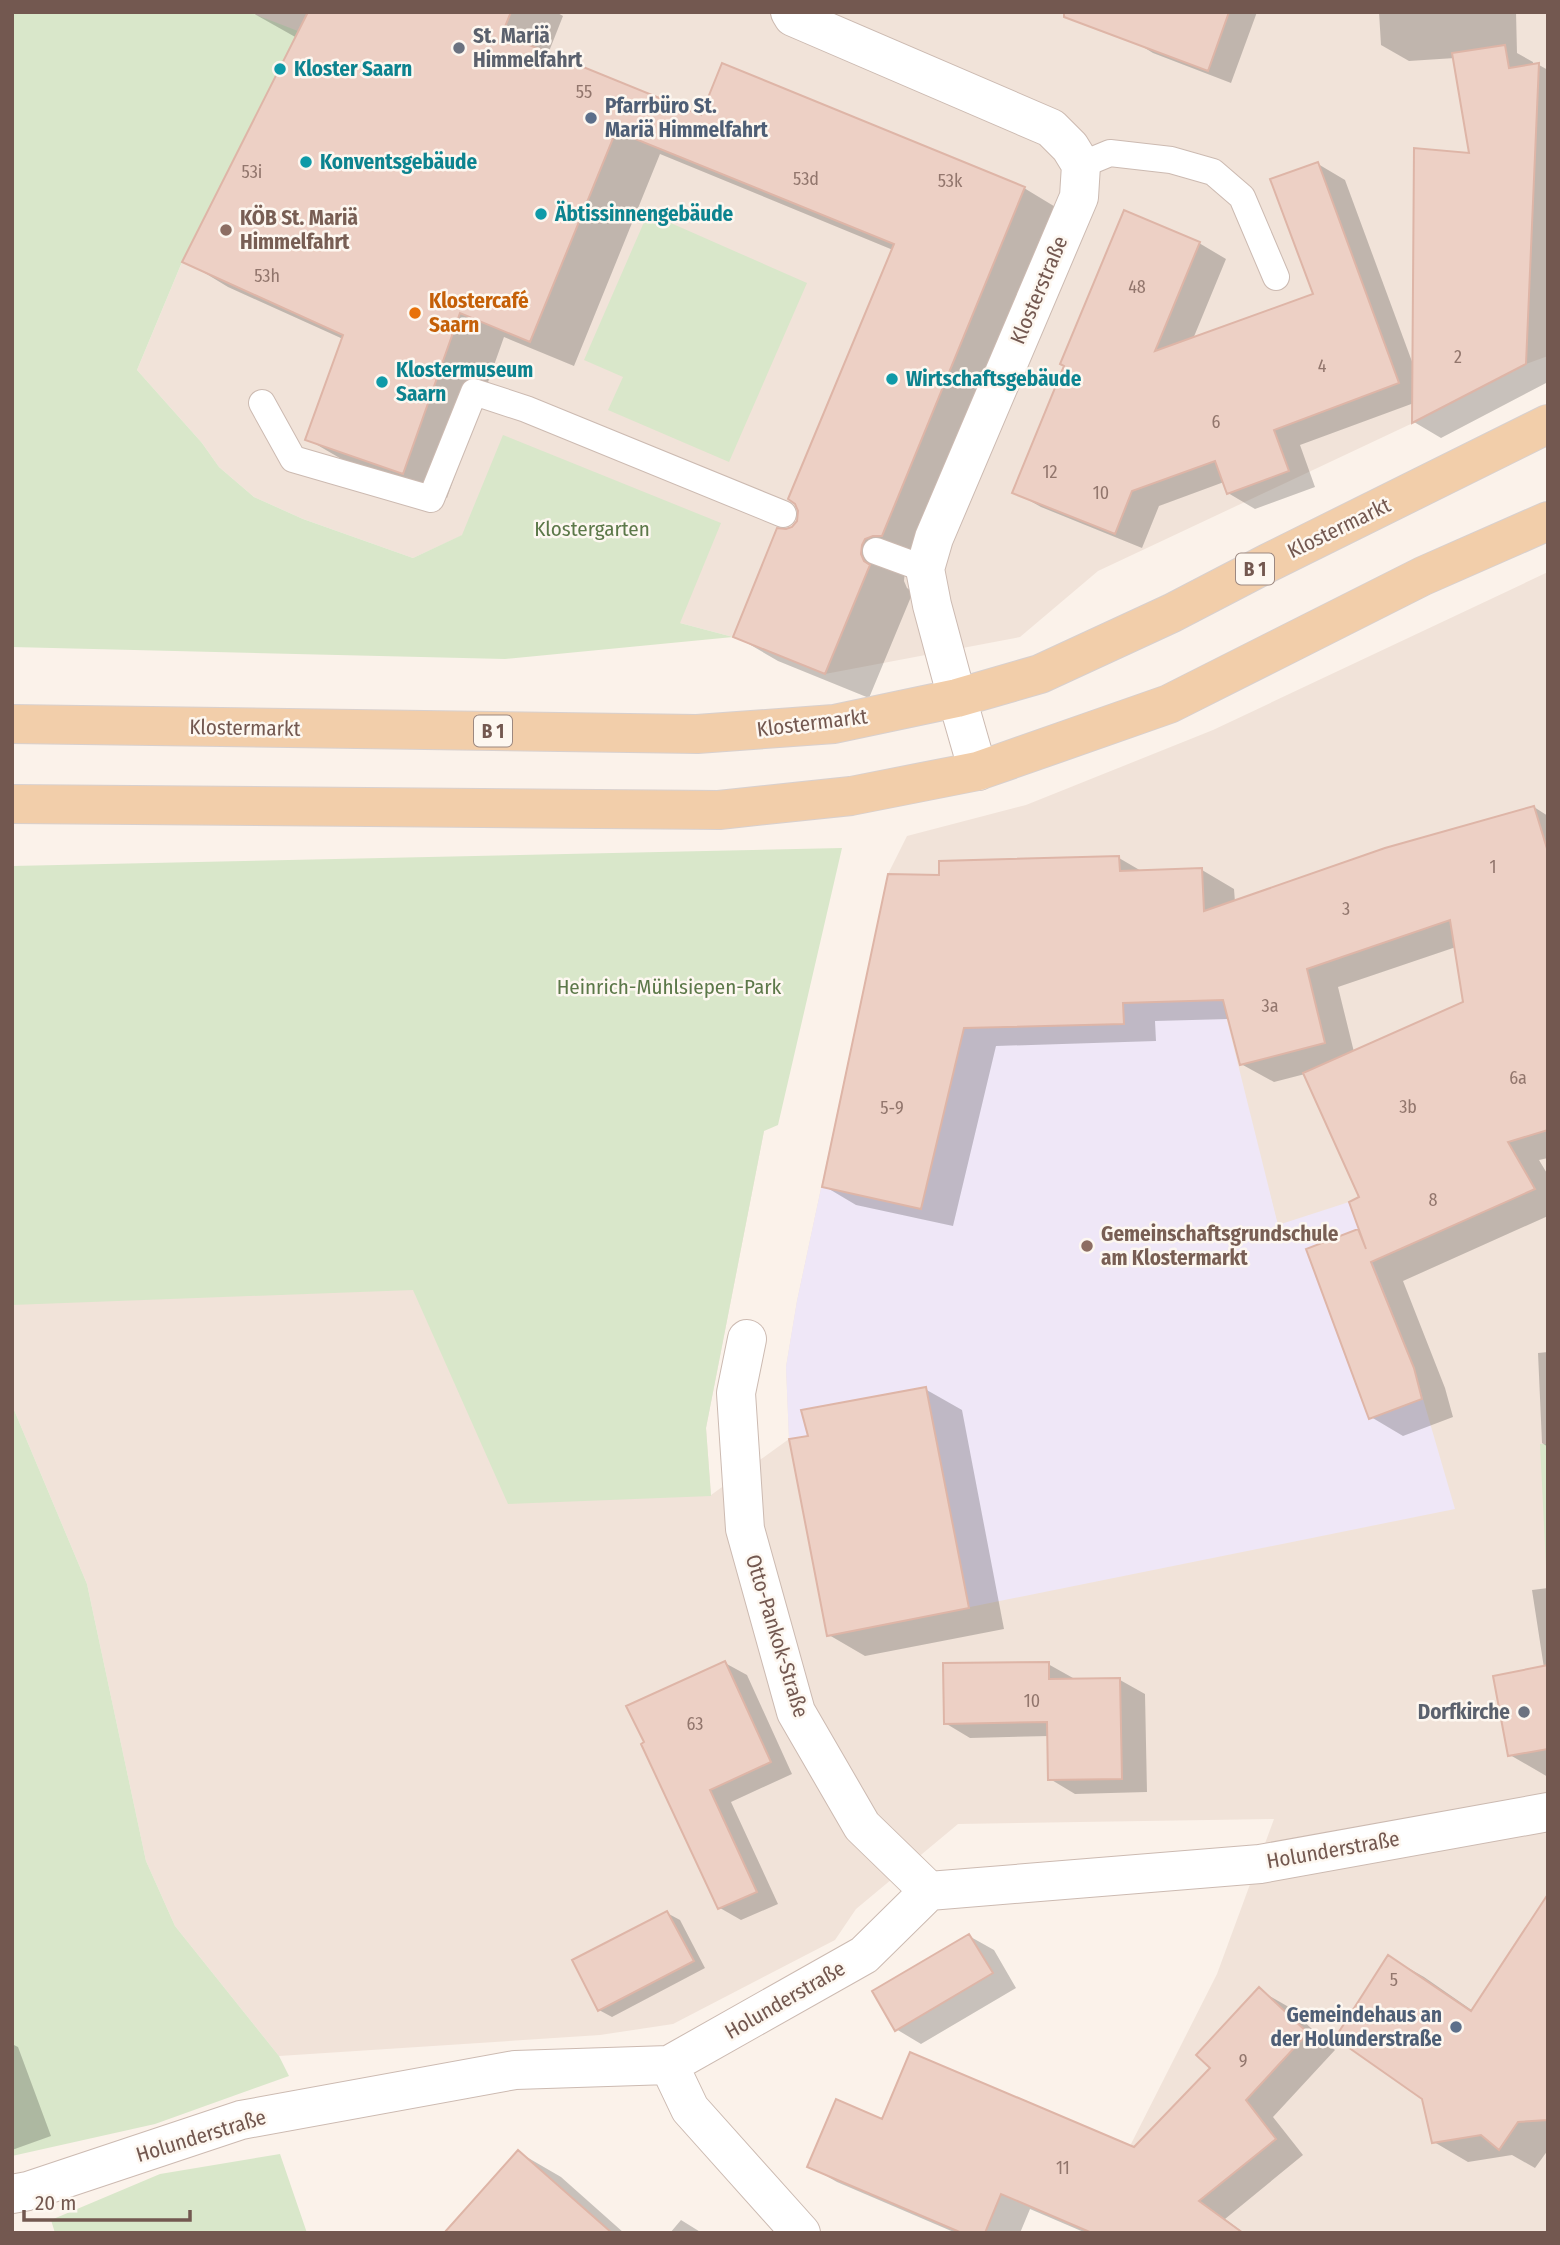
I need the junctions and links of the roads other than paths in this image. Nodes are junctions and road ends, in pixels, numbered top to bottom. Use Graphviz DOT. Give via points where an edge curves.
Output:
graph roads {
  1 [pos="790,12"];
  2 [pos="1082,165"];
  3 [pos="1276,277"];
  4 [pos="262,403"];
  5 [pos="1548,424"];
  6 [pos="783,514"];
  7 [pos="1548,521"];
  8 [pos="876,551"];
  9 [pos="925,569"];
  10 [pos="957,698"];
  11 [pos="12,724"];
  12 [pos="978,771"];
  13 [pos="12,804"];
  14 [pos="747,1339"];
  15 [pos="1548,1811"];
  16 [pos="929,1891"];
  17 [pos="670,2065"];
  18 [pos="12,2194"];
  19 [pos="802,2233"];
  1 -- 2 [label="street" via="1051,128"];
  2 -- 3 [label="lane" via="1110,153 1171,160 1213,172 1242,197"];
  2 -- 9 [label="street, Klosterstraße" via="1079,197 934,538"];
  4 -- 6 [label="lane" via="293,459 431,499 474,392"];
  5 -- 10 [label="main road, Klostermarkt / B 1" via="1040,674"];
  7 -- 12 [label="main road" via="1423,576 1169,704"];
  8 -- 9 [label="lane"];
  9 -- 10 [label="street, Klosterstraße"];
  10 -- 11 [label="main road, Klostermarkt / B 1" via="834,724 697,734"];
  10 -- 12 [label="street, Klosterstraße"];
  12 -- 13 [label="main road" via="850,796 719,810"];
  14 -- 16 [label="street, Otto-Pankok-Straße" via="736,1393 745,1529 796,1712 862,1826"];
  15 -- 16 [label="street, Holunderstraße" via="1260,1864"];
  16 -- 17 [label="street, Holunderstraße" via="864,1955"];
  17 -- 18 [label="street, Holunderstraße" via="515,2070 241,2120"];
  17 -- 19 [label="street" via="690,2109"];
}
